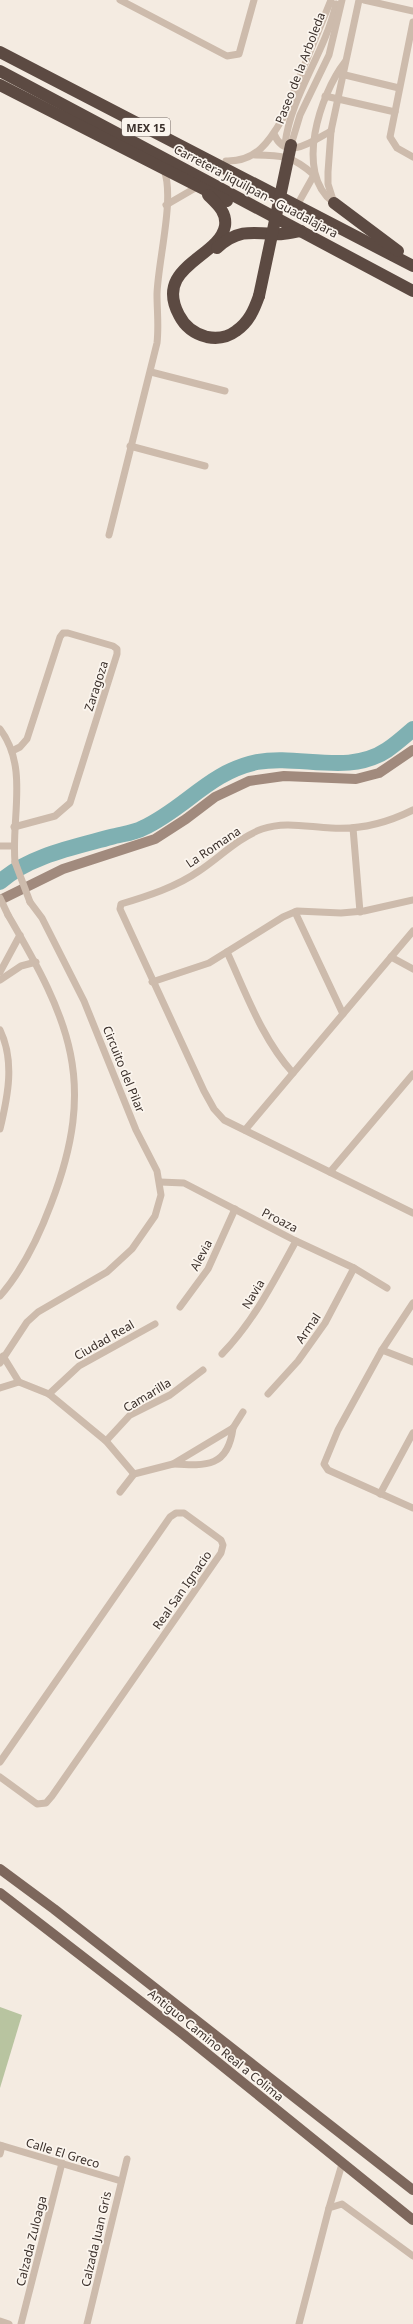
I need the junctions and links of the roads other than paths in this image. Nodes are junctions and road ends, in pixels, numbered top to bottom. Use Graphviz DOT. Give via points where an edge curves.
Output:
graph roads {
  1 [pos="120,0"];
  2 [pos="254,0"];
  3 [pos="331,0"];
  4 [pos="337,0"];
  5 [pos="342,0"];
  6 [pos="359,0"];
  7 [pos="364,0"];
  8 [pos="413,11"];
  9 [pos="413,22"];
  10 [pos="0,43"];
  11 [pos="0,52"];
  12 [pos="0,71"];
  13 [pos="340,74"];
  14 [pos="0,85"];
  15 [pos="399,88"];
  16 [pos="325,96"];
  17 [pos="339,99"];
  18 [pos="394,112"];
  19 [pos="332,131"];
  20 [pos="274,134"];
  21 [pos="314,141"];
  22 [pos="288,145"];
  23 [pos="255,154"];
  24 [pos="413,157"];
  25 [pos="226,161"];
  26 [pos="164,170"];
  27 [pos="314,175"];
  28 [pos="200,188"];
  29 [pos="300,200"];
  30 [pos="334,203"];
  31 [pos="166,205"];
  32 [pos="317,215"];
  33 [pos="285,223"];
  34 [pos="301,231"];
  35 [pos="412,265"];
  36 [pos="413,291"];
  37 [pos="256,294"];
  38 [pos="151,372"];
  39 [pos="225,391"];
  40 [pos="130,446"];
  41 [pos="205,466"];
  42 [pos="109,535"];
  43 [pos="0,729"];
  44 [pos="413,750"];
  45 [pos="12,751"];
  46 [pos="413,810"];
  47 [pos="14,827"];
  48 [pos="353,828"];
  49 [pos="0,846"];
  50 [pos="14,846"];
  51 [pos="0,899"];
  52 [pos="413,900"];
  53 [pos="295,912"];
  54 [pos="360,912"];
  55 [pos="413,932"];
  56 [pos="20,935"];
  57 [pos="227,952"];
  58 [pos="391,958"];
  59 [pos="36,962"];
  60 [pos="413,969"];
  61 [pos="0,972"];
  62 [pos="0,980"];
  63 [pos="152,982"];
  64 [pos="343,1014"];
  65 [pos="0,1030"];
  66 [pos="293,1073"];
  67 [pos="413,1074"];
  68 [pos="0,1129"];
  69 [pos="245,1130"];
  70 [pos="330,1172"];
  71 [pos="160,1182"];
  72 [pos="235,1209"];
  73 [pos="413,1213"];
  74 [pos="296,1241"];
  75 [pos="354,1268"];
  76 [pos="387,1288"];
  77 [pos="0,1296"];
  78 [pos="413,1303"];
  79 [pos="180,1307"];
  80 [pos="155,1324"];
  81 [pos="382,1350"];
  82 [pos="222,1354"];
  83 [pos="2,1359"];
  84 [pos="413,1362"];
  85 [pos="203,1370"];
  86 [pos="19,1382"];
  87 [pos="0,1388"];
  88 [pos="49,1394"];
  89 [pos="268,1394"];
  90 [pos="243,1412"];
  91 [pos="232,1428"];
  92 [pos="413,1433"];
  93 [pos="106,1441"];
  94 [pos="173,1464"];
  95 [pos="134,1474"];
  96 [pos="120,1492"];
  97 [pos="380,1494"];
  98 [pos="413,1508"];
  99 [pos="0,1762"];
  100 [pos="0,1777"];
  101 [pos="0,1869"];
  102 [pos="0,1893"];
  103 [pos="1,2145"];
  104 [pos="0,2154"];
  105 [pos="127,2159"];
  106 [pos="62,2163"];
  107 [pos="342,2164"];
  108 [pos="121,2181"];
  109 [pos="413,2190"];
  110 [pos="329,2208"];
  111 [pos="413,2220"];
  112 [pos="413,2256"];
  113 [pos="0,2321"];
  114 [pos="9,2324"];
  115 [pos="21,2324"];
  116 [pos="87,2324"];
  117 [pos="299,2324"];
  1 -- 2 [label="street" via="233,57 239,54 242,46"];
  3 -- 20 [label="street, Paseo de la Arboleda" via="283,118"];
  4 -- 22 [label="street, Paseo de la Arboleda" via="315,62 292,113"];
  5 -- 22 [label="street, Paseo de la Arboleda" via="329,55"];
  6 -- 13 [label="street, Paseo de la Arboleda"];
  7 -- 8 [label="street"];
  9 -- 15 [label="street"];
  10 -- 25 [label="highway"];
  11 -- 32 [label="highway, Carretera Jiquilpan - Guadalajara / MEX 15"];
  12 -- 33 [label="highway, Carretera Jiquilpan - Guadalajara / MEX 15"];
  13 -- 15 [label="street"];
  13 -- 16 [label="street, Paseo de la Arboleda"];
  13 -- 17 [label="street, Paseo de la Arboleda"];
  14 -- 26 [label="highway"];
  15 -- 18 [label="street"];
  16 -- 17 [label="street"];
  16 -- 21 [label="street, Paseo de la Arboleda"];
  17 -- 18 [label="street"];
  17 -- 19 [label="street, Paseo de la Arboleda"];
  18 -- 24 [label="street" via="390,137 392,143"];
  19 -- 21 [label="street"];
  19 -- 30 [label="street, Paseo de la Arboleda" via="328,184"];
  20 -- 21 [label="street" via="279,144 288,148 297,149"];
  20 -- 23 [label="street, Paseo de la Arboleda"];
  21 -- 27 [label="street, Paseo de la Arboleda"];
  22 -- 37 [label="highway, bridge"];
  23 -- 25 [label="street, Paseo de la Arboleda" via="240,160"];
  23 -- 27 [label="street, Paseo de la Arboleda" via="284,156"];
  25 -- 29 [label="highway"];
  26 -- 28 [label="highway"];
  26 -- 31 [label="street" via="168,188"];
  27 -- 29 [label="street"];
  27 -- 30 [label="street, Paseo de la Arboleda" via="320,188"];
  28 -- 31 [label="street"];
  28 -- 33 [label="highway" via="262,219"];
  28 -- 37 [label="highway" via="221,209 225,226 218,239 185,267 177,281 174,296 179,315 196,333 209,338 227,336 246,322 254,309"];
  29 -- 32 [label="highway"];
  30 -- 35 [label="highway" via="400,252"];
  31 -- 38 [label="street" via="157,295 159,326"];
  32 -- 35 [label="highway, Carretera Jiquilpan - Guadalajara / MEX 15"];
  33 -- 34 [label="highway, Carretera Jiquilpan - Guadalajara / MEX 15"];
  34 -- 36 [label="highway, Carretera Jiquilpan - Guadalajara / MEX 15"];
  34 -- 37 [label="highway" via="276,234 254,232 231,237 190,273 182,286 181,296 182,306 191,320 198,326 216,331 226,329 236,322"];
  38 -- 39 [label="street"];
  38 -- 40 [label="street"];
  40 -- 41 [label="street"];
  40 -- 42 [label="street"];
  43 -- 45 [label="street, Circuito del Pilar"];
  44 -- 51 [label="street" via="379,772 356,779 284,776 249,781 215,797 156,839 63,869"];
  45 -- 47 [label="street, Circuito del Pilar" via="17,772"];
  45 -- 47 [label="street, Zaragoza" via="20,748 27,739 63,633 105,643 117,649 70,803 55,816"];
  46 -- 48 [label="street, La Romana" via="386,822"];
  47 -- 50 [label="street, Circuito del Pilar"];
  48 -- 54 [label="street"];
  48 -- 63 [label="street, La Romana" via="294,824 262,829 178,883 121,904 120,909"];
  49 -- 50 [label="street"];
  50 -- 71 [label="street, Circuito del Pilar, bridge" via="15,862 30,902 42,918 84,1001 136,1130 153,1160"];
  51 -- 56 [label="street, bridge"];
  52 -- 54 [label="street"];
  53 -- 54 [label="street"];
  53 -- 57 [label="street"];
  53 -- 64 [label="street"];
  55 -- 58 [label="street"];
  56 -- 59 [label="street"];
  56 -- 61 [label="street"];
  57 -- 63 [label="street" via="187,972"];
  57 -- 66 [label="street" via="267,1037 280,1059"];
  58 -- 60 [label="street"];
  58 -- 64 [label="street"];
  59 -- 62 [label="street" via="21,966"];
  59 -- 77 [label="street" via="54,1000 71,1050 75,1112 64,1164 49,1210 29,1253"];
  63 -- 69 [label="street" via="209,1102 224,1120"];
  64 -- 66 [label="street"];
  65 -- 68 [label="street" via="8,1049 10,1067"];
  66 -- 69 [label="street"];
  67 -- 70 [label="street"];
  69 -- 70 [label="street"];
  70 -- 73 [label="street"];
  71 -- 72 [label="street, Proaza" via="184,1183"];
  71 -- 83 [label="street, Circuito del Pilar" via="159,1205 155,1216 132,1249 107,1272 38,1312 27,1322"];
  72 -- 74 [label="street, Proaza"];
  72 -- 79 [label="street, Alevia" via="208,1269"];
  74 -- 75 [label="street, Proaza"];
  74 -- 82 [label="street, Navia" via="262,1304 240,1335"];
  75 -- 76 [label="street, Proaza"];
  75 -- 89 [label="street, Armal" via="326,1323 298,1362"];
  78 -- 81 [label="street"];
  80 -- 88 [label="street, Ciudad Real" via="79,1366"];
  81 -- 84 [label="street"];
  81 -- 97 [label="street" via="338,1430 324,1464 328,1470"];
  83 -- 86 [label="street"];
  85 -- 93 [label="street, Camarilla" via="170,1395 130,1415"];
  86 -- 87 [label="street"];
  86 -- 88 [label="street"];
  88 -- 93 [label="street"];
  90 -- 91 [label="street"];
  91 -- 94 [label="street"];
  91 -- 94 [label="street" via="228,1449 212,1463 199,1466"];
  92 -- 97 [label="street"];
  93 -- 95 [label="street"];
  94 -- 95 [label="street"];
  95 -- 96 [label="street"];
  97 -- 98 [label="street"];
  99 -- 100 [label="street, Real San Ignacio" via="170,1517 176,1513 184,1513 221,1540 224,1545 221,1553 46,1803 37,1804"];
  101 -- 109 [label="main road, Antiguo Camino Real a Colima"];
  102 -- 107 [label="main road, Antiguo Camino Real a Colima" via="178,2030"];
  103 -- 104 [label="street"];
  103 -- 106 [label="street, Calle El Greco"];
  105 -- 108 [label="street, Calzada Juan Gris"];
  106 -- 108 [label="street, Calle El Greco"];
  106 -- 115 [label="street, Calzada Zuloaga"];
  107 -- 110 [label="street"];
  107 -- 111 [label="main road, Antiguo Camino Real a Colima"];
  108 -- 116 [label="street, Calzada Juan Gris"];
  110 -- 112 [label="street" via="342,2204"];
  110 -- 117 [label="street"];
  113 -- 114 [label="street"];
}
